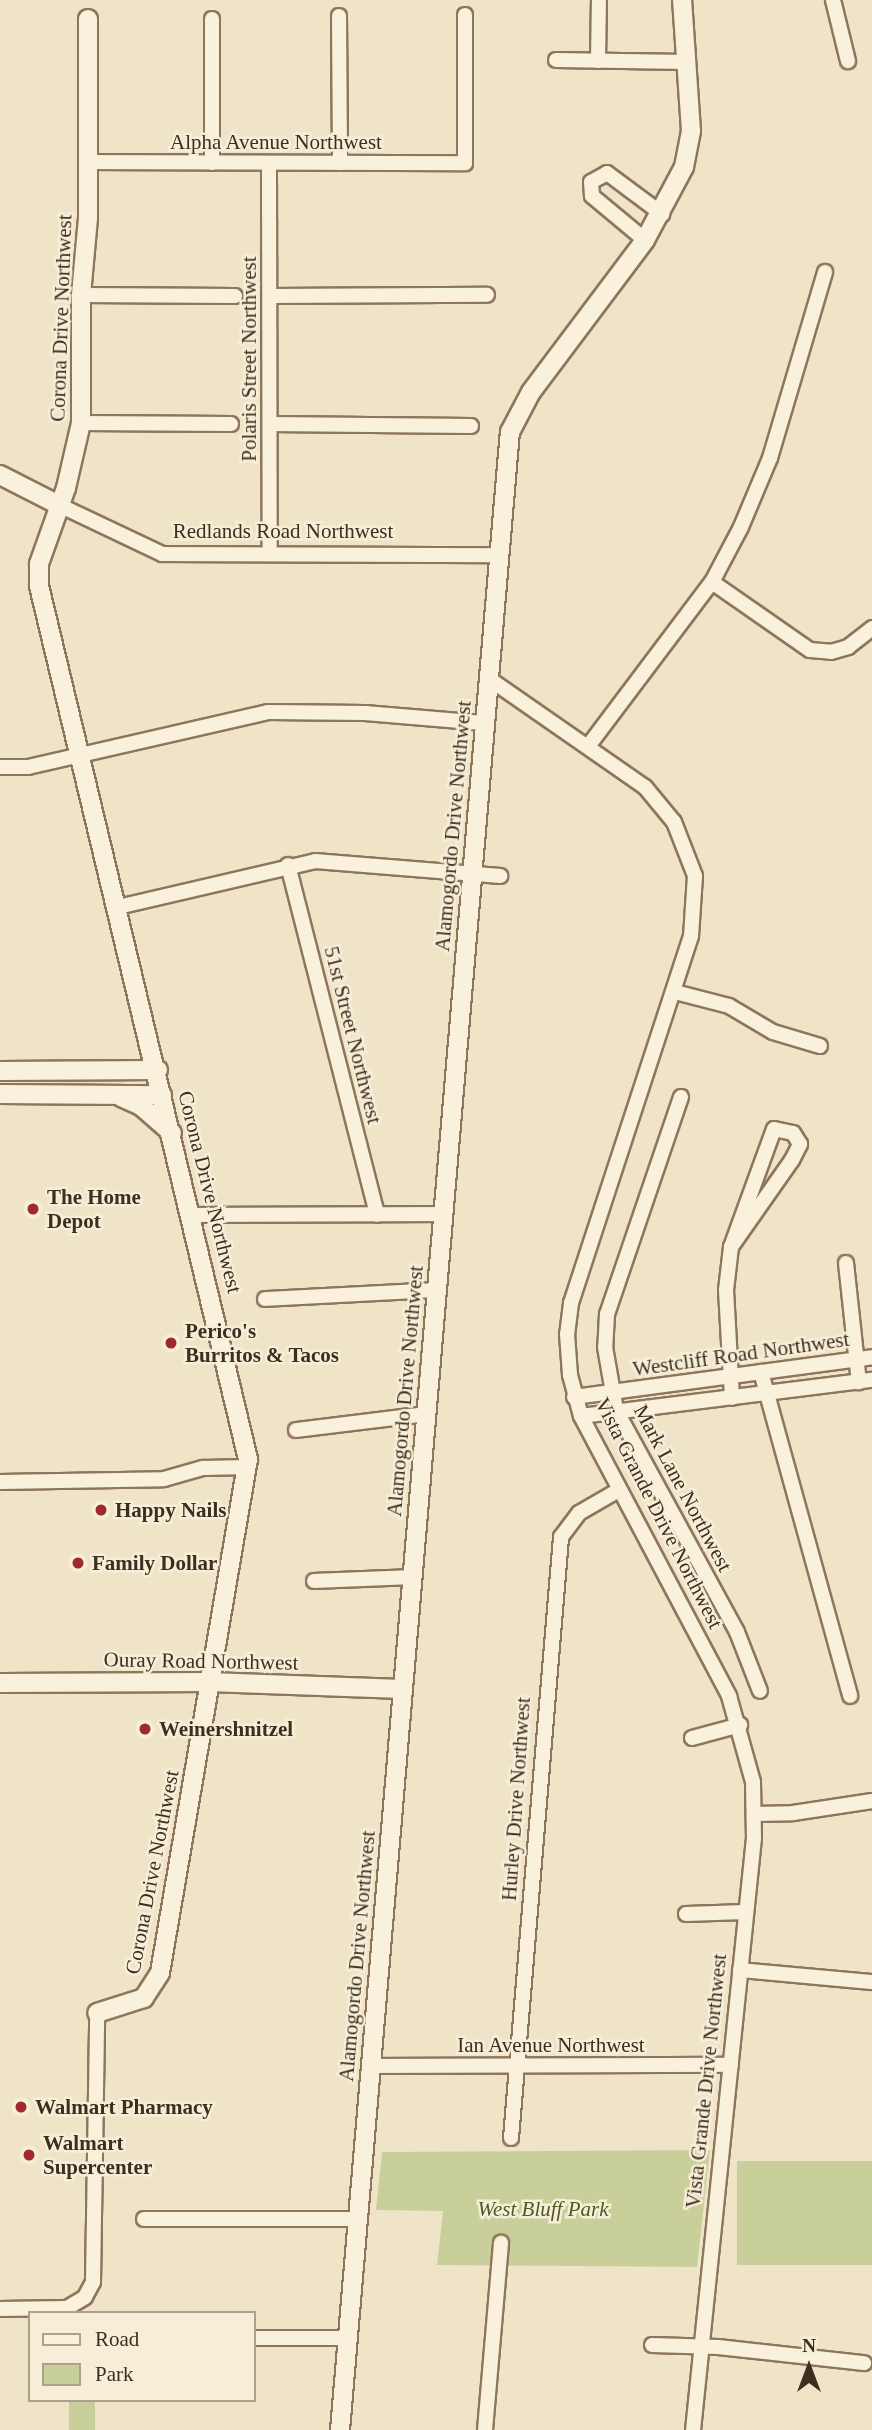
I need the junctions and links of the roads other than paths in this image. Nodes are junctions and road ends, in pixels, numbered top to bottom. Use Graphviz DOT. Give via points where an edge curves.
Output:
graph roads {
  1 [pos="599,0"];
  2 [pos="682,0"];
  3 [pos="833,0"];
  4 [pos="465,15"];
  5 [pos="339,16"];
  6 [pos="88,19"];
  7 [pos="212,19"];
  8 [pos="556,60"];
  9 [pos="598,61"];
  10 [pos="848,61"];
  11 [pos="688,62"];
  12 [pos="87,162"];
  13 [pos="212,163"];
  14 [pos="270,163"];
  15 [pos="340,163"];
  16 [pos="662,214"];
  17 [pos="645,240"];
  18 [pos="824,272"];
  19 [pos="81,295"];
  20 [pos="487,295"];
  21 [pos="234,296"];
  22 [pos="270,296"];
  23 [pos="81,423"];
  24 [pos="231,424"];
  25 [pos="270,424"];
  26 [pos="471,426"];
  27 [pos="0,475"];
  28 [pos="59,505"];
  29 [pos="270,554"];
  30 [pos="501,555"];
  31 [pos="712,582"];
  32 [pos="872,628"];
  33 [pos="488,678"];
  34 [pos="484,723"];
  35 [pos="589,745"];
  36 [pos="80,755"];
  37 [pos="0,767"];
  38 [pos="288,865"];
  39 [pos="471,873"];
  40 [pos="500,876"];
  41 [pos="118,907"];
  42 [pos="675,992"];
  43 [pos="820,1046"];
  44 [pos="158,1070"];
  45 [pos="0,1071"];
  46 [pos="37,1071"];
  47 [pos="37,1093"];
  48 [pos="0,1094"];
  49 [pos="115,1094"];
  50 [pos="163,1095"];
  51 [pos="681,1097"];
  52 [pos="173,1134"];
  53 [pos="442,1214"];
  54 [pos="192,1215"];
  55 [pos="377,1215"];
  56 [pos="731,1247"];
  57 [pos="846,1264"];
  58 [pos="437,1290"];
  59 [pos="265,1298"];
  60 [pos="865,1358"];
  61 [pos="761,1372"];
  62 [pos="730,1376"];
  63 [pos="866,1381"];
  64 [pos="612,1392"];
  65 [pos="768,1393"];
  66 [pos="574,1397"];
  67 [pos="732,1398"];
  68 [pos="616,1410"];
  69 [pos="426,1414"];
  70 [pos="581,1416"];
  71 [pos="296,1430"];
  72 [pos="248,1467"];
  73 [pos="0,1482"];
  74 [pos="617,1491"];
  75 [pos="413,1577"];
  76 [pos="314,1581"];
  77 [pos="209,1682"];
  78 [pos="0,1683"];
  79 [pos="402,1689"];
  80 [pos="760,1691"];
  81 [pos="850,1696"];
  82 [pos="740,1725"];
  83 [pos="692,1738"];
  84 [pos="872,1801"];
  85 [pos="754,1814"];
  86 [pos="745,1912"];
  87 [pos="686,1914"];
  88 [pos="740,1970"];
  89 [pos="872,1982"];
  90 [pos="97,2013"];
  91 [pos="730,2065"];
  92 [pos="371,2066"];
  93 [pos="517,2066"];
  94 [pos="511,2138"];
  95 [pos="144,2219"];
  96 [pos="359,2219"];
  97 [pos="501,2244"];
  98 [pos="0,2309"];
  99 [pos="256,2338"];
  100 [pos="347,2338"];
  101 [pos="652,2345"];
  102 [pos="699,2350"];
  103 [pos="864,2363"];
  104 [pos="340,2430"];
  105 [pos="485,2430"];
  106 [pos="692,2430"];
  1 -- 9 [label="street"];
  2 -- 11 [label="street"];
  3 -- 10 [label="street"];
  4 -- 15 [label="street, Alpha Avenue Northwest" via="465,163"];
  5 -- 15 [label="street"];
  6 -- 12 [label="street, Corona Drive Northwest"];
  7 -- 13 [label="street"];
  8 -- 9 [label="street"];
  9 -- 11 [label="street"];
  11 -- 16 [label="street" via="689,147"];
  12 -- 13 [label="street, Alpha Avenue Northwest"];
  12 -- 19 [label="street, Corona Drive Northwest" via="88,218"];
  13 -- 14 [label="street, Alpha Avenue Northwest"];
  14 -- 15 [label="street, Alpha Avenue Northwest"];
  14 -- 22 [label="street, Polaris Street Northwest"];
  16 -- 17 [label="street"];
  16 -- 17 [label="street" via="607,173 591,182 592,195"];
  17 -- 30 [label="street, Alamogordo Drive Northwest" via="519,410 510,432"];
  18 -- 31 [label="street" via="770,458"];
  19 -- 21 [label="street"];
  19 -- 23 [label="street, Corona Drive Northwest"];
  20 -- 22 [label="street"];
  22 -- 25 [label="street, Polaris Street Northwest"];
  23 -- 24 [label="street"];
  23 -- 28 [label="street, Corona Drive Northwest"];
  25 -- 26 [label="street"];
  25 -- 29 [label="street, Polaris Street Northwest"];
  27 -- 28 [label="street, Redlands Road Northwest"];
  28 -- 29 [label="street, Redlands Road Northwest" via="162,554"];
  28 -- 36 [label="street, Corona Drive Northwest" via="39,564 39,586"];
  29 -- 30 [label="street, Redlands Road Northwest"];
  30 -- 33 [label="street, Alamogordo Drive Northwest"];
  31 -- 32 [label="street" via="810,650 831,652 848,647"];
  31 -- 35 [label="street"];
  33 -- 34 [label="street, Alamogordo Drive Northwest"];
  33 -- 35 [label="street, Vista Grande Drive Northwest"];
  34 -- 36 [label="street" via="365,713 268,712"];
  34 -- 39 [label="street, Alamogordo Drive Northwest"];
  35 -- 42 [label="street, Vista Grande Drive Northwest" via="655,797 689,853 695,876 695,918"];
  36 -- 37 [label="street" via="29,767"];
  36 -- 41 [label="street, Corona Drive Northwest"];
  38 -- 39 [label="street" via="315,860"];
  38 -- 41 [label="street"];
  38 -- 55 [label="street, 51st Street Northwest"];
  39 -- 40 [label="street"];
  39 -- 53 [label="street, Alamogordo Drive Northwest"];
  41 -- 44 [label="street, Corona Drive Northwest"];
  42 -- 43 [label="street" via="729,1006 773,1032"];
  42 -- 66 [label="street, Vista Grande Drive Northwest" via="570,1303 568,1355"];
  44 -- 46 [label="street"];
  44 -- 50 [label="street, Corona Drive Northwest"];
  45 -- 46 [label="street"];
  46 -- 47 [label="street"];
  47 -- 48 [label="street"];
  47 -- 49 [label="street"];
  49 -- 50 [label="street"];
  49 -- 52 [label="street" via="141,1106"];
  50 -- 52 [label="street, Corona Drive Northwest"];
  51 -- 64 [label="street, Mark Lane Northwest" via="607,1314 604,1335"];
  52 -- 54 [label="street, Corona Drive Northwest"];
  53 -- 55 [label="street"];
  53 -- 58 [label="street, Alamogordo Drive Northwest"];
  54 -- 55 [label="street"];
  54 -- 72 [label="street, Corona Drive Northwest" via="243,1425"];
  56 -- 56 [label="street" via="774,1129 793,1133 800,1144"];
  56 -- 62 [label="street" via="726,1290"];
  57 -- 60 [label="street"];
  58 -- 59 [label="street"];
  58 -- 69 [label="street, Alamogordo Drive Northwest"];
  60 -- 61 [label="street, Westcliff Road Northwest"];
  60 -- 63 [label="street"];
  61 -- 62 [label="street, Westcliff Road Northwest"];
  61 -- 65 [label="street"];
  62 -- 64 [label="street, Westcliff Road Northwest"];
  62 -- 67 [label="street"];
  63 -- 65 [label="street, Westcliff Road Northwest"];
  64 -- 66 [label="street, Westcliff Road Northwest"];
  64 -- 68 [label="street, Mark Lane Northwest"];
  65 -- 67 [label="street, Westcliff Road Northwest"];
  65 -- 81 [label="street"];
  66 -- 70 [label="street, Vista Grande Drive Northwest"];
  67 -- 68 [label="street, Westcliff Road Northwest"];
  68 -- 70 [label="street, Westcliff Road Northwest"];
  68 -- 80 [label="street, Mark Lane Northwest" via="737,1632"];
  69 -- 71 [label="street"];
  69 -- 75 [label="street, Alamogordo Drive Northwest"];
  70 -- 74 [label="street, Vista Grande Drive Northwest"];
  72 -- 73 [label="street" via="204,1468 164,1479"];
  72 -- 77 [label="street, Corona Drive Northwest"];
  74 -- 82 [label="street, Vista Grande Drive Northwest"];
  74 -- 93 [label="street, Hurley Drive Northwest" via="579,1513 561,1537"];
  75 -- 76 [label="street"];
  75 -- 79 [label="street, Alamogordo Drive Northwest"];
  77 -- 78 [label="street, Ouray Road Northwest"];
  77 -- 79 [label="street, Ouray Road Northwest"];
  77 -- 90 [label="street, Corona Drive Northwest" via="157,1981 136,2002"];
  79 -- 92 [label="street, Alamogordo Drive Northwest"];
  82 -- 83 [label="street"];
  82 -- 85 [label="street, Vista Grande Drive Northwest" via="753,1782"];
  84 -- 85 [label="street"];
  85 -- 86 [label="street, Vista Grande Drive Northwest"];
  86 -- 87 [label="street"];
  86 -- 88 [label="street, Vista Grande Drive Northwest"];
  88 -- 89 [label="street"];
  88 -- 91 [label="street, Vista Grande Drive Northwest"];
  90 -- 98 [label="street, Corona Drive Northwest" via="93,2282 85,2297 67,2308"];
  91 -- 93 [label="street, Ian Avenue Northwest"];
  91 -- 102 [label="street, Vista Grande Drive Northwest"];
  92 -- 93 [label="street, Ian Avenue Northwest"];
  92 -- 96 [label="street, Alamogordo Drive Northwest"];
  93 -- 94 [label="street, Hurley Drive Northwest"];
  95 -- 96 [label="street"];
  96 -- 100 [label="street, Alamogordo Drive Northwest"];
  97 -- 105 [label="street"];
  99 -- 100 [label="street"];
  100 -- 104 [label="street, Alamogordo Drive Northwest"];
  101 -- 102 [label="street"];
  102 -- 103 [label="street" via="718,2347"];
  102 -- 106 [label="street, Vista Grande Drive Northwest"];
}
